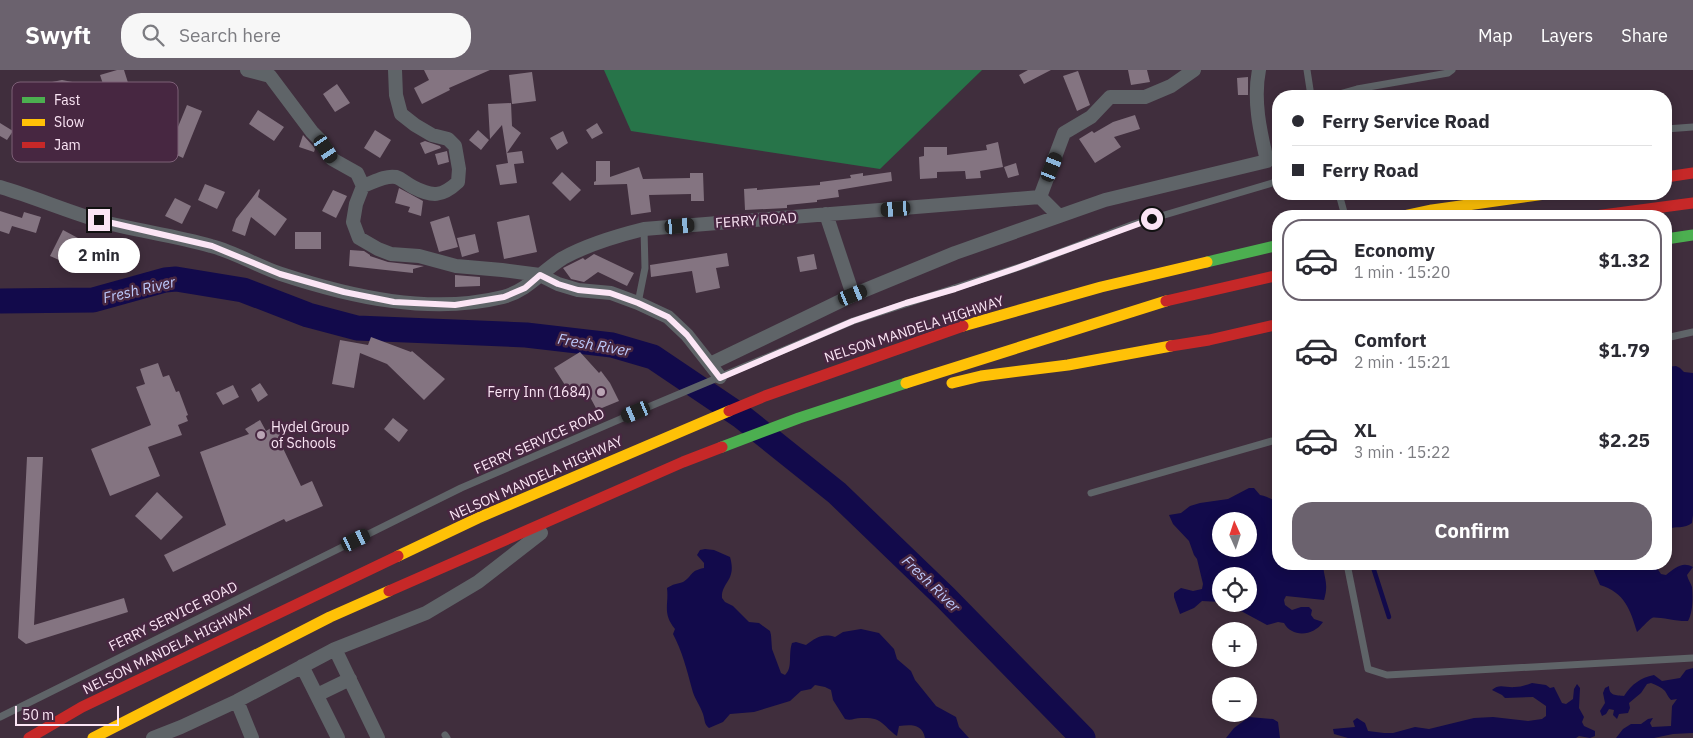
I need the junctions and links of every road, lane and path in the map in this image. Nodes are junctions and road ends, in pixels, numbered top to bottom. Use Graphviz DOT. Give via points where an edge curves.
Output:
graph roads {
  1 [pos="247,70"];
  2 [pos="395,70"];
  3 [pos="1194,70"];
  4 [pos="1259,70"];
  5 [pos="1307,70"];
  6 [pos="1452,70"];
  7 [pos="1309,90"];
  8 [pos="1351,90"];
  9 [pos="1693,127"];
  10 [pos="1672,129"];
  11 [pos="1693,174"];
  12 [pos="1672,176"];
  13 [pos="1272,183"];
  14 [pos="363,186"];
  15 [pos="0,187"];
  16 [pos="1040,198"];
  17 [pos="1503,200"];
  18 [pos="1693,203"];
  19 [pos="1432,210"];
  20 [pos="1640,210"];
  21 [pos="826,214"];
  22 [pos="1058,216"];
  23 [pos="644,229"];
  24 [pos="1693,235"];
  25 [pos="1672,238"];
  26 [pos="1272,247"];
  27 [pos="540,275"];
  28 [pos="1272,277"];
  29 [pos="853,295"];
  30 [pos="638,303"];
  31 [pos="1272,326"];
  32 [pos="1693,332"];
  33 [pos="1672,337"];
  34 [pos="710,364"];
  35 [pos="720,378"];
  36 [pos="945,385"];
  37 [pos="926,389"];
  38 [pos="835,406"];
  39 [pos="1272,441"];
  40 [pos="1091,493"];
  41 [pos="565,514"];
  42 [pos="1348,570"];
  43 [pos="335,649"];
  44 [pos="1693,658"];
  45 [pos="302,666"];
  46 [pos="350,679"];
  47 [pos="317,695"];
  48 [pos="238,701"];
  49 [pos="0,717"];
  50 [pos="29,738"];
  51 [pos="93,738"];
  52 [pos="153,738"];
  53 [pos="252,738"];
  54 [pos="338,738"];
  55 [pos="378,738"];
  1 -- 14 [label="street" via="270,76 332,159 357,173"];
  2 -- 14 [label="street" via="396,95 402,114 415,125 432,135 448,139 455,146 458,182 443,194 430,194 398,177 385,177"];
  3 -- 16 [label="street" via="1171,86 1145,97 1110,97 1091,117 1064,134"];
  4 -- 22 [label="street" via="1256,86 1259,129 1267,161 1105,200"];
  5 -- 7 [label="lane"];
  6 -- 8 [label="lane"];
  9 -- 10 [label="lane"];
  11 -- 12 [label="highway"];
  13 -- 35 [label="lane, FERRY SERVICE ROAD" via="1134,224 1024,266 853,321"];
  14 -- 27 [label="street" via="353,222 359,238 378,249 456,266"];
  15 -- 27 [label="street, FERRY ROAD" via="99,220 212,246 280,274 394,302 455,305 504,297 525,288"];
  16 -- 21 [label="street, FERRY ROAD"];
  16 -- 22 [label="street"];
  17 -- 19 [label="highway"];
  18 -- 20 [label="highway"];
  21 -- 23 [label="street, FERRY ROAD"];
  21 -- 29 [label="street"];
  22 -- 29 [label="street" via="955,252"];
  23 -- 27 [label="street, FERRY ROAD" via="598,241 562,259"];
  23 -- 30 [label="lane" via="645,268"];
  24 -- 25 [label="highway"];
  26 -- 50 [label="highway, NELSON MANDELA HIGHWAY" via="1101,287 967,326 765,396 478,518 91,703"];
  27 -- 30 [label="street" via="578,290 610,293"];
  28 -- 38 [label="highway" via="1173,299"];
  29 -- 34 [label="street"];
  30 -- 34 [label="street" via="668,317"];
  31 -- 36 [label="highway" via="1210,340 1068,365 981,376"];
  32 -- 33 [label="lane"];
  34 -- 35 [label="street"];
  35 -- 49 [label="lane, FERRY SERVICE ROAD" via="461,488"];
  37 -- 38 [label="highway"];
  38 -- 41 [label="highway" via="683,462"];
  39 -- 40 [label="lane"];
  41 -- 43 [label="street" via="456,596 426,613"];
  41 -- 51 [label="highway" via="330,616"];
  42 -- 44 [label="lane" via="1368,669 1387,675"];
  43 -- 45 [label="street"];
  43 -- 46 [label="street"];
  45 -- 47 [label="street"];
  45 -- 48 [label="street"];
  46 -- 47 [label="street"];
  46 -- 55 [label="street"];
  47 -- 54 [label="street"];
  48 -- 52 [label="street"];
  48 -- 53 [label="street"];
}
